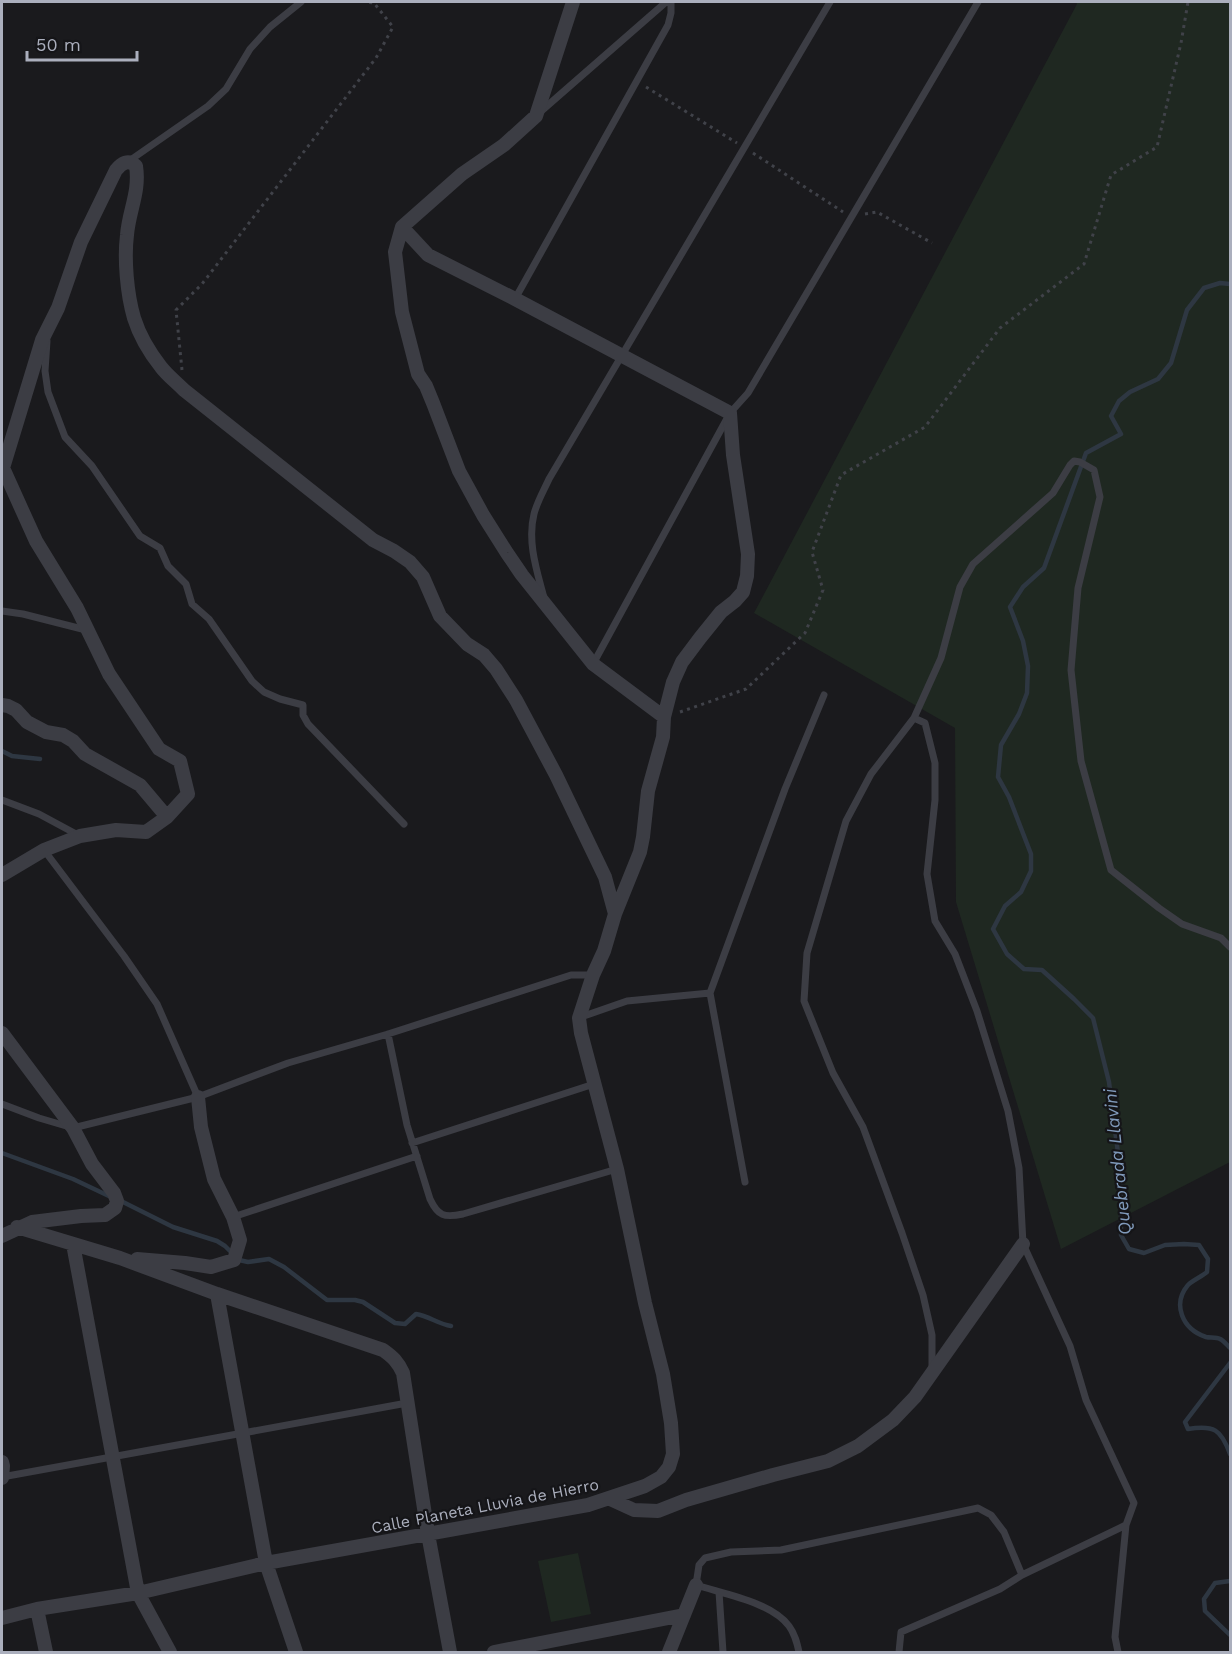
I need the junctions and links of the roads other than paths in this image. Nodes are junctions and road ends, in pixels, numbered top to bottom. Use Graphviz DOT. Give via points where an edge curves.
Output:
graph roads {
  1 [pos="301,2"];
  2 [pos="573,2"];
  3 [pos="666,2"];
  4 [pos="671,2"];
  5 [pos="830,2"];
  6 [pos="978,2"];
  7 [pos="536,116"];
  8 [pos="128,162"];
  9 [pos="402,226"];
  10 [pos="515,299"];
  11 [pos="52,318"];
  12 [pos="622,356"];
  13 [pos="730,413"];
  14 [pos="546,603"];
  15 [pos="2,611"];
  16 [pos="88,630"];
  17 [pos="593,664"];
  18 [pos="824,695"];
  19 [pos="2,705"];
  20 [pos="664,717"];
  21 [pos="914,718"];
  22 [pos="2,800"];
  23 [pos="167,817"];
  24 [pos="404,824"];
  25 [pos="80,836"];
  26 [pos="44,850"];
  27 [pos="2,875"];
  28 [pos="615,914"];
  29 [pos="1230,947"];
  30 [pos="593,975"];
  31 [pos="710,993"];
  32 [pos="579,1017"];
  33 [pos="2,1033"];
  34 [pos="388,1034"];
  35 [pos="594,1084"];
  36 [pos="198,1097"];
  37 [pos="2,1104"];
  38 [pos="73,1128"];
  39 [pos="412,1143"];
  40 [pos="417,1156"];
  41 [pos="616,1169"];
  42 [pos="745,1182"];
  43 [pos="233,1217"];
  44 [pos="17,1227"];
  45 [pos="2,1236"];
  46 [pos="73,1244"];
  47 [pos="1023,1244"];
  48 [pos="120,1258"];
  49 [pos="217,1293"];
  50 [pos="932,1372"];
  51 [pos="407,1403"];
  52 [pos="242,1434"];
  53 [pos="114,1457"];
  54 [pos="2,1462"];
  55 [pos="2,1478"];
  56 [pos="610,1498"];
  57 [pos="1126,1525"];
  58 [pos="428,1534"];
  59 [pos="266,1563"];
  60 [pos="1022,1575"];
  61 [pos="696,1585"];
  62 [pos="719,1592"];
  63 [pos="138,1593"];
  64 [pos="37,1609"];
  65 [pos="684,1615"];
  66 [pos="2,1618"];
  67 [pos="46,1653"];
  68 [pos="170,1653"];
  69 [pos="296,1653"];
  70 [pos="450,1653"];
  71 [pos="494,1653"];
  72 [pos="669,1653"];
  73 [pos="723,1653"];
  74 [pos="799,1653"];
  75 [pos="899,1653"];
  76 [pos="1118,1653"];
  1 -- 8 [label="lane" via="250,49 226,89 208,106"];
  2 -- 7 [label="street"];
  3 -- 7 [label="lane"];
  4 -- 10 [label="lane" via="668,25"];
  5 -- 12 [label="lane"];
  6 -- 13 [label="lane" via="748,393"];
  7 -- 9 [label="street"];
  8 -- 11 [label="street" via="121,163 106,188"];
  8 -- 28 [label="street" via="136,166 137,175 127,235 134,319 161,367 184,390 373,540 410,562 423,577 440,616 467,644 484,655 516,700 605,877"];
  9 -- 10 [label="street" via="428,255"];
  9 -- 14 [label="street" via="395,252 402,312 418,374 459,471 483,515 522,575"];
  10 -- 12 [label="street"];
  11 -- 16 [label="street" via="3,468 36,541"];
  11 -- 24 [label="lane" via="45,371 48,392 65,437 92,466 140,536 160,548 168,566 186,584 192,604 209,619 252,681 264,692 303,705 308,724"];
  12 -- 13 [label="street"];
  12 -- 14 [label="lane" via="549,479 534,513 531,538"];
  13 -- 17 [label="lane"];
  13 -- 20 [label="street" via="748,554 747,576 743,592 721,612 682,662"];
  14 -- 17 [label="street"];
  15 -- 16 [label="lane"];
  16 -- 23 [label="street" via="109,674 159,749 180,761 188,794"];
  17 -- 20 [label="street"];
  18 -- 31 [label="lane"];
  19 -- 23 [label="street" via="16,710 27,722 46,732 63,735 85,754 140,785"];
  20 -- 28 [label="street" via="640,852"];
  21 -- 29 [label="lane" via="941,658 960,587 973,564 1053,493 1074,461 1094,470 1100,497 1078,588 1071,670 1081,761 1111,870 1174,919 1221,938"];
  21 -- 47 [label="lane" via="925,723 935,763 927,874 935,921 955,954 977,1011 1008,1111 1019,1168"];
  21 -- 50 [label="lane" via="870,774 846,821 807,953 804,1000 833,1072 863,1126 902,1233 932,1335"];
  22 -- 25 [label="lane"];
  23 -- 25 [label="street" via="146,832 116,830"];
  25 -- 26 [label="street"];
  26 -- 27 [label="street"];
  26 -- 36 [label="lane" via="157,1004"];
  28 -- 30 [label="street"];
  30 -- 32 [label="street"];
  30 -- 34 [label="lane" via="571,975"];
  31 -- 32 [label="lane" via="627,1001"];
  31 -- 42 [label="lane"];
  32 -- 35 [label="street, Calle Planeta Lluvia de Hierro"];
  33 -- 38 [label="street"];
  34 -- 36 [label="lane" via="288,1063"];
  34 -- 39 [label="lane"];
  35 -- 39 [label="lane"];
  35 -- 41 [label="street, Calle Planeta Lluvia de Hierro"];
  36 -- 38 [label="lane"];
  36 -- 43 [label="street" via="214,1179"];
  37 -- 38 [label="lane"];
  38 -- 44 [label="street" via="92,1164 114,1193 115,1208 105,1215 56,1218"];
  39 -- 40 [label="lane"];
  40 -- 41 [label="lane" via="434,1208 442,1215 452,1216"];
  40 -- 43 [label="lane"];
  41 -- 56 [label="street, Calle Planeta Lluvia de Hierro" via="663,1374 673,1454 669,1467 651,1484"];
  43 -- 48 [label="street" via="240,1240 234,1260 211,1267"];
  44 -- 45 [label="street"];
  44 -- 46 [label="street"];
  46 -- 48 [label="street"];
  46 -- 53 [label="street"];
  47 -- 50 [label="street"];
  47 -- 57 [label="lane" via="1070,1346 1086,1400 1134,1503"];
  48 -- 49 [label="street"];
  49 -- 51 [label="street" via="383,1350 399,1364"];
  49 -- 52 [label="street"];
  50 -- 56 [label="street" via="893,1420 858,1446 828,1461 658,1511 634,1510"];
  51 -- 52 [label="lane"];
  51 -- 58 [label="street"];
  52 -- 53 [label="lane"];
  52 -- 59 [label="street"];
  53 -- 55 [label="lane"];
  53 -- 63 [label="street"];
  54 -- 55 [label="street"];
  56 -- 58 [label="street, Calle Planeta Lluvia de Hierro"];
  57 -- 60 [label="lane"];
  57 -- 76 [label="lane" via="1115,1637"];
  58 -- 59 [label="street, Calle Planeta Lluvia de Hierro"];
  58 -- 70 [label="street"];
  59 -- 63 [label="street, Calle Planeta Lluvia de Hierro"];
  59 -- 69 [label="street"];
  60 -- 61 [label="lane" via="1004,1532 991,1515 978,1508 781,1550 731,1552 705,1558 699,1565"];
  60 -- 75 [label="lane" via="1000,1589 902,1632"];
  61 -- 62 [label="lane"];
  61 -- 65 [label="street"];
  62 -- 73 [label="lane"];
  62 -- 74 [label="lane" via="778,1615 790,1627"];
  63 -- 64 [label="street, Calle Planeta Lluvia de Hierro"];
  63 -- 68 [label="street"];
  64 -- 66 [label="street, Calle Planeta Lluvia de Hierro"];
  64 -- 67 [label="street"];
  65 -- 71 [label="street"];
  65 -- 72 [label="street"];
}
